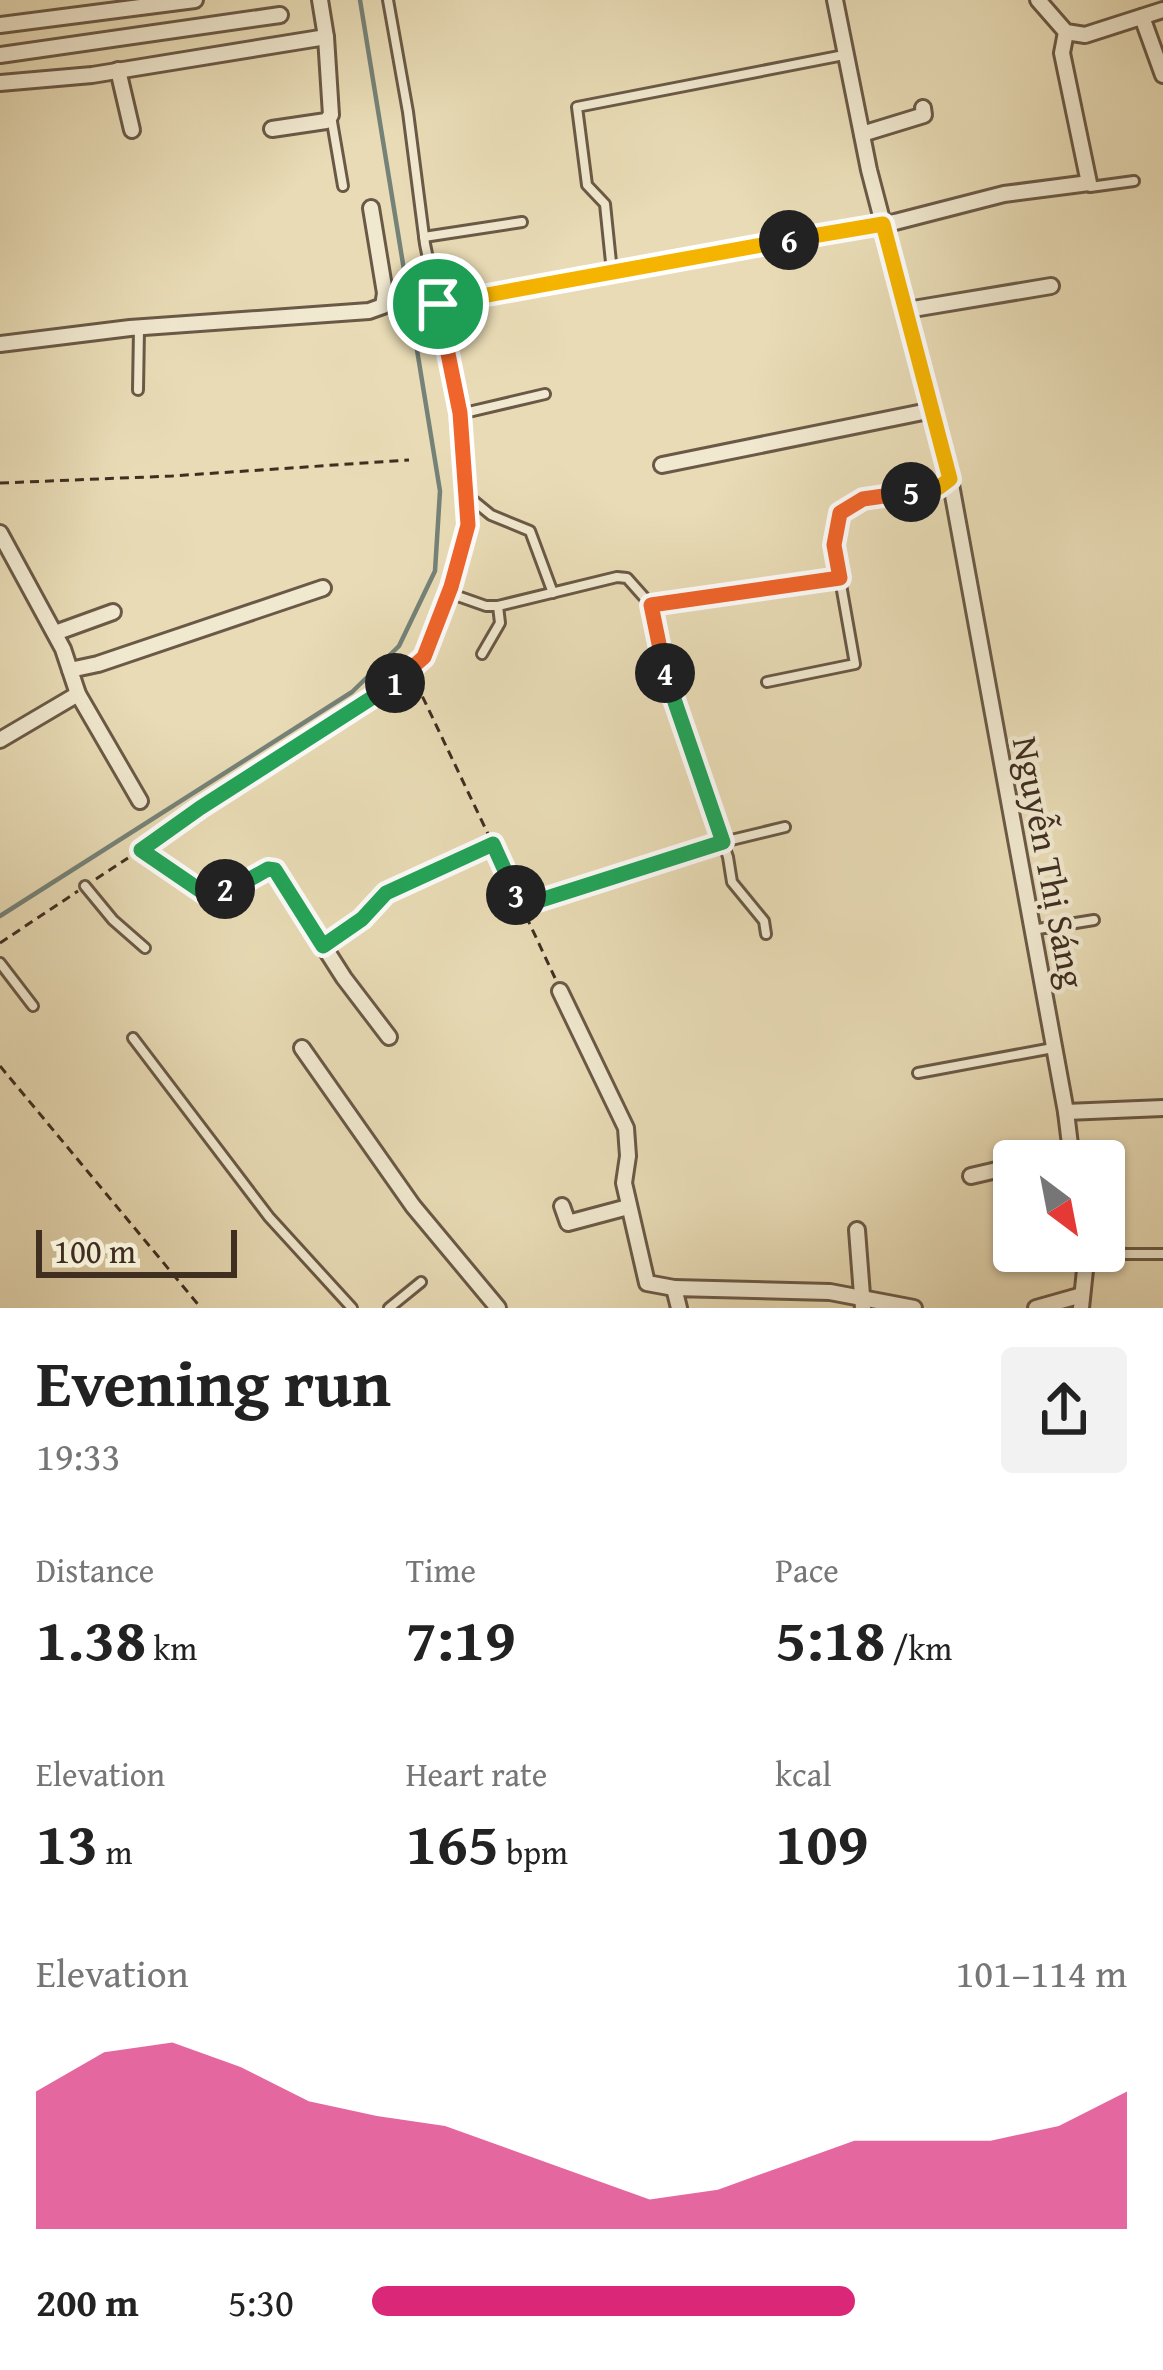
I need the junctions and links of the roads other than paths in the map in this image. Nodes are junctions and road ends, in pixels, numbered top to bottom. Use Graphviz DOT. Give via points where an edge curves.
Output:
graph roads {
  1 [pos="195,0"];
  2 [pos="320,0"];
  3 [pos="388,0"];
  4 [pos="835,0"];
  5 [pos="1038,0"];
  6 [pos="1163,10"];
  7 [pos="280,15"];
  8 [pos="1142,17"];
  9 [pos="0,25"];
  10 [pos="1066,32"];
  11 [pos="326,37"];
  12 [pos="0,55"];
  13 [pos="846,55"];
  14 [pos="118,70"];
  15 [pos="1163,75"];
  16 [pos="0,83"];
  17 [pos="923,108"];
  18 [pos="331,115"];
  19 [pos="272,129"];
  20 [pos="132,130"];
  21 [pos="862,134"];
  22 [pos="1133,182"];
  23 [pos="1089,183"];
  24 [pos="343,186"];
  25 [pos="371,208"];
  26 [pos="522,222"];
  27 [pos="883,224"];
  28 [pos="424,237"];
  29 [pos="612,272"];
  30 [pos="1051,286"];
  31 [pos="438,304"];
  32 [pos="907,310"];
  33 [pos="139,328"];
  34 [pos="0,344"];
  35 [pos="138,390"];
  36 [pos="545,394"];
  37 [pos="933,410"];
  38 [pos="460,413"];
  39 [pos="662,465"];
  40 [pos="950,479"];
  41 [pos="468,496"];
  42 [pos="0,533"];
  43 [pos="840,578"];
  44 [pos="323,588"];
  45 [pos="448,593"];
  46 [pos="553,593"];
  47 [pos="651,605"];
  48 [pos="498,606"];
  49 [pos="113,612"];
  50 [pos="55,633"];
  51 [pos="482,654"];
  52 [pos="70,670"];
  53 [pos="410,671"];
  54 [pos="767,682"];
  55 [pos="78,694"];
  56 [pos="0,740"];
  57 [pos="140,801"];
  58 [pos="785,826"];
  59 [pos="723,842"];
  60 [pos="493,844"];
  61 [pos="141,850"];
  62 [pos="85,886"];
  63 [pos="522,906"];
  64 [pos="1094,920"];
  65 [pos="1033,930"];
  66 [pos="766,934"];
  67 [pos="323,946"];
  68 [pos="145,948"];
  69 [pos="0,963"];
  70 [pos="560,991"];
  71 [pos="33,1006"];
  72 [pos="389,1037"];
  73 [pos="133,1038"];
  74 [pos="302,1048"];
  75 [pos="1054,1048"];
  76 [pos="918,1072"];
  77 [pos="1163,1108"];
  78 [pos="1066,1112"];
  79 [pos="1069,1140"];
  80 [pos="993,1171"];
  81 [pos="971,1176"];
  82 [pos="562,1206"];
  83 [pos="628,1208"];
  84 [pos="857,1230"];
  85 [pos="1125,1253"];
  86 [pos="1163,1254"];
  87 [pos="421,1282"];
  88 [pos="674,1288"];
  89 [pos="1081,1301"];
  90 [pos="862,1302"];
  91 [pos="352,1308"];
  92 [pos="389,1308"];
  93 [pos="498,1308"];
  94 [pos="679,1308"];
  95 [pos="914,1308"];
  96 [pos="1036,1308"];
  1 -- 9 [label="street"];
  2 -- 11 [label="street"];
  3 -- 28 [label="lane"];
  4 -- 13 [label="street, Nguyễn Thị Sáng"];
  5 -- 10 [label="street"];
  6 -- 8 [label="street"];
  7 -- 12 [label="street"];
  8 -- 10 [label="street" via="1085,35"];
  8 -- 15 [label="street"];
  10 -- 23 [label="street" via="1062,53"];
  11 -- 14 [label="street"];
  11 -- 18 [label="street"];
  13 -- 21 [label="street, Nguyễn Thị Sáng"];
  13 -- 29 [label="lane" via="577,107 587,185 605,204"];
  14 -- 16 [label="street"];
  14 -- 20 [label="street"];
  17 -- 21 [label="street" via="924,115"];
  18 -- 19 [label="street"];
  18 -- 24 [label="lane"];
  21 -- 27 [label="street, Nguyễn Thị Sáng"];
  22 -- 23 [label="lane"];
  23 -- 27 [label="street"];
  25 -- 33 [label="street" via="383,306"];
  26 -- 28 [label="lane"];
  27 -- 29 [label="street"];
  27 -- 32 [label="street, Nguyễn Thị Sáng"];
  28 -- 31 [label="lane"];
  29 -- 31 [label="street"];
  30 -- 32 [label="street"];
  31 -- 38 [label="lane"];
  32 -- 37 [label="street, Nguyễn Thị Sáng"];
  33 -- 34 [label="street"];
  33 -- 35 [label="lane"];
  36 -- 38 [label="lane"];
  37 -- 39 [label="street"];
  37 -- 40 [label="street, Nguyễn Thị Sáng"];
  38 -- 41 [label="lane"];
  40 -- 43 [label="lane" via="938,488 863,499 840,513"];
  40 -- 65 [label="street, Nguyễn Thị Sáng"];
  41 -- 45 [label="lane"];
  41 -- 46 [label="lane" via="530,531"];
  42 -- 50 [label="street"];
  43 -- 47 [label="lane"];
  43 -- 54 [label="lane" via="855,664"];
  44 -- 52 [label="street"];
  45 -- 48 [label="lane"];
  45 -- 53 [label="lane" via="424,657"];
  46 -- 47 [label="lane" via="627,578"];
  46 -- 48 [label="lane"];
  47 -- 59 [label="lane" via="668,685"];
  48 -- 51 [label="lane" via="500,623"];
  49 -- 50 [label="street"];
  50 -- 52 [label="street"];
  52 -- 55 [label="street"];
  55 -- 56 [label="street"];
  55 -- 57 [label="street"];
  58 -- 59 [label="lane"];
  59 -- 63 [label="lane"];
  59 -- 66 [label="lane" via="733,882"];
  60 -- 67 [label="lane" via="386,893"];
  61 -- 67 [label="street" via="208,894 275,870"];
  62 -- 68 [label="lane"];
  64 -- 65 [label="lane"];
  65 -- 75 [label="street, Nguyễn Thị Sáng"];
  67 -- 72 [label="street"];
  69 -- 71 [label="lane"];
  70 -- 83 [label="street" via="626,1128"];
  73 -- 91 [label="lane" via="269,1217"];
  74 -- 93 [label="street" via="413,1206"];
  75 -- 76 [label="lane"];
  75 -- 78 [label="street, Nguyễn Thị Sáng"];
  77 -- 78 [label="street"];
  78 -- 79 [label="street, Nguyễn Thị Sáng"];
  80 -- 81 [label="street"];
  82 -- 83 [label="street" via="568,1223"];
  83 -- 88 [label="street" via="647,1283"];
  84 -- 90 [label="street"];
  85 -- 86 [label="lane"];
  87 -- 92 [label="lane"];
  88 -- 90 [label="street" via="830,1292"];
  88 -- 94 [label="street"];
  89 -- 96 [label="street"];
  90 -- 95 [label="street"];
}
